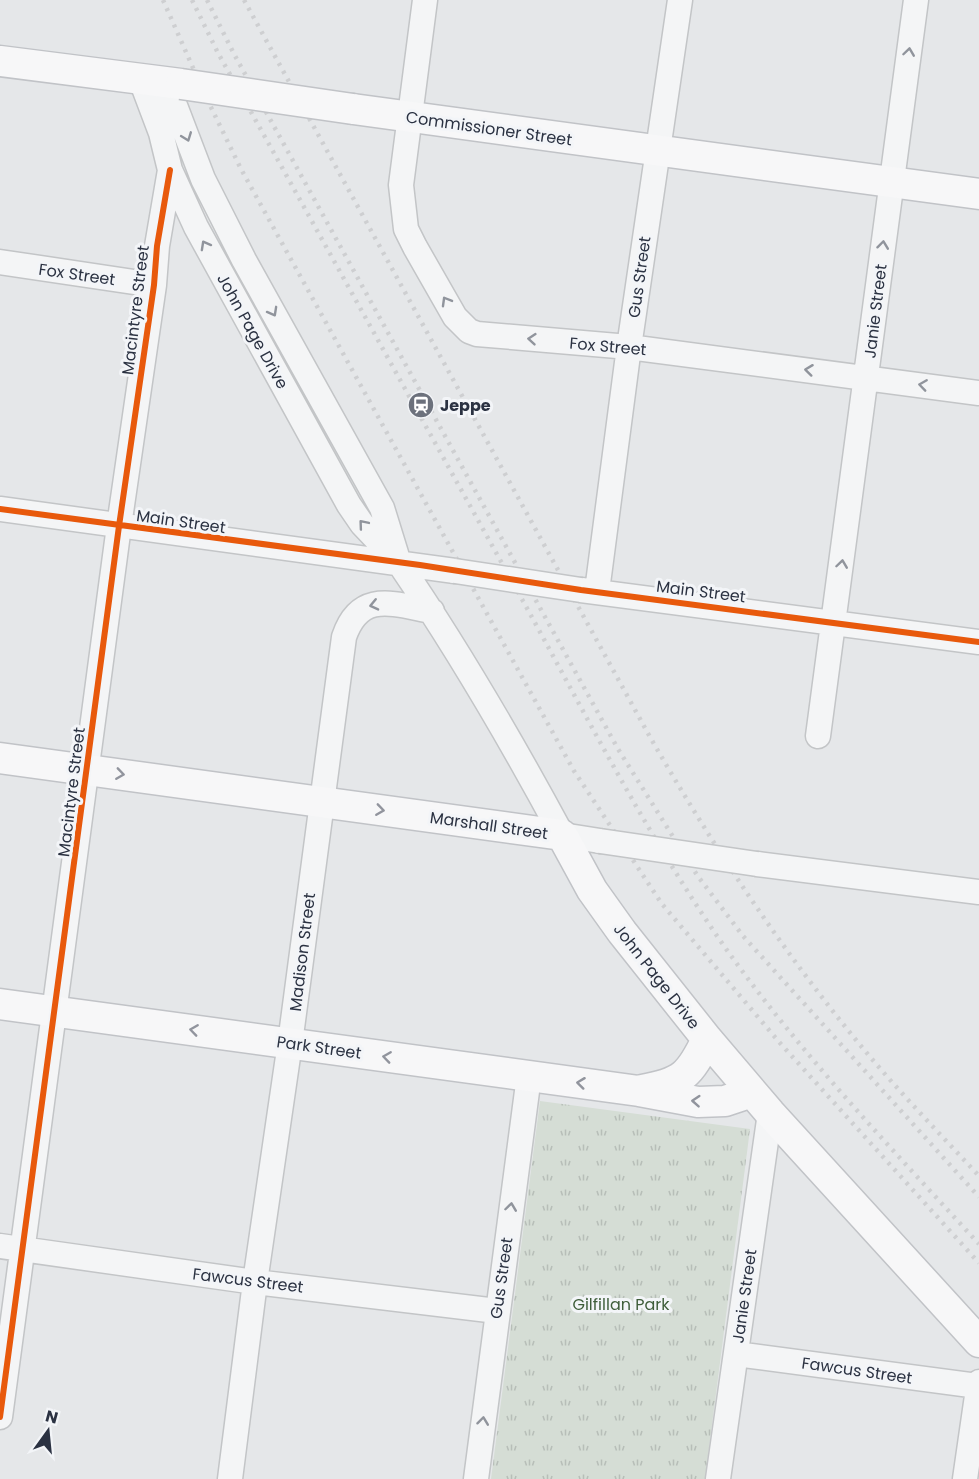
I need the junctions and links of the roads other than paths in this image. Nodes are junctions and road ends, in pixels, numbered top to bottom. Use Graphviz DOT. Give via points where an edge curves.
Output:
graph roads {
  1 [pos="425,0"];
  2 [pos="680,0"];
  3 [pos="916,0"];
  4 [pos="0,61"];
  5 [pos="163,82"];
  6 [pos="408,117"];
  7 [pos="658,151"];
  8 [pos="170,170"];
  9 [pos="891,181"];
  10 [pos="979,194"];
  11 [pos="0,262"];
  12 [pos="154,285"];
  13 [pos="629,347"];
  14 [pos="867,377"];
  15 [pos="979,393"];
  16 [pos="0,509"];
  17 [pos="119,526"];
  18 [pos="410,564"];
  19 [pos="589,591"];
  20 [pos="432,611"];
  21 [pos="834,622"];
  22 [pos="979,642"];
  23 [pos="818,736"];
  24 [pos="0,758"];
  25 [pos="87,770"];
  26 [pos="322,802"];
  27 [pos="562,835"];
  28 [pos="979,892"];
  29 [pos="0,1004"];
  30 [pos="55,1011"];
  31 [pos="707,1039"];
  32 [pos="290,1043"];
  33 [pos="529,1076"];
  34 [pos="639,1091"];
  35 [pos="761,1102"];
  36 [pos="11,1248"];
  37 [pos="255,1282"];
  38 [pos="497,1311"];
  39 [pos="979,1342"];
  40 [pos="736,1354"];
  41 [pos="979,1382"];
  42 [pos="978,1386"];
  43 [pos="0,1417"];
  44 [pos="230,1479"];
  45 [pos="476,1479"];
  46 [pos="718,1479"];
  47 [pos="965,1479"];
  1 -- 6 [label="street"];
  2 -- 7 [label="street, Gus Street"];
  9 -- 3 [label="street, Janie Street, one-way"];
  4 -- 5 [label="main road, Commissioner Street"];
  5 -- 6 [label="main road, Commissioner Street, bridge"];
  5 -- 8 [label="street, John Page Drive" via="161,133"];
  5 -- 18 [label="street, John Page Drive, one-way" via="203,178 244,260"];
  6 -- 7 [label="main road, Commissioner Street"];
  13 -- 6 [label="street, Fox Street, one-way" via="477,334 462,325 406,229 401,185"];
  7 -- 9 [label="main road, Commissioner Street"];
  7 -- 13 [label="street, Gus Street"];
  8 -- 12 [label="street, Macintyre Street"];
  18 -- 8 [label="street, John Page Drive, one-way" via="362,524 349,505 196,227"];
  9 -- 10 [label="main road, Commissioner Street"];
  14 -- 9 [label="street, Janie Street, one-way"];
  11 -- 12 [label="street, Fox Street"];
  12 -- 17 [label="street, Macintyre Street"];
  14 -- 13 [label="street, Fox Street, one-way"];
  13 -- 19 [label="street, Gus Street"];
  15 -- 14 [label="street, Fox Street, one-way"];
  21 -- 14 [label="street, Janie Street, one-way"];
  16 -- 17 [label="street, Main Street"];
  17 -- 18 [label="street, Main Street"];
  17 -- 25 [label="street, Macintyre Street"];
  18 -- 19 [label="street, Main Street, bridge"];
  18 -- 20 [label="street, John Page Drive"];
  19 -- 21 [label="street, Main Street"];
  20 -- 26 [label="street, Madison Street, one-way" via="379,603 362,609 348,625"];
  20 -- 27 [label="street, John Page Drive"];
  21 -- 22 [label="street, Main Street"];
  21 -- 23 [label="street, Janie Street"];
  24 -- 25 [label="main road, Marshall Street"];
  25 -- 26 [label="main road, Marshall Street, one-way"];
  25 -- 30 [label="street, Macintyre Street"];
  26 -- 27 [label="main road, Marshall Street, one-way"];
  26 -- 32 [label="street, Madison Street"];
  27 -- 28 [label="street, Marshall Street, bridge"];
  27 -- 31 [label="main road, John Page Drive" via="592,890"];
  29 -- 30 [label="main road, Park Street"];
  32 -- 30 [label="main road, Park Street, one-way"];
  30 -- 36 [label="street, Macintyre Street"];
  31 -- 34 [label="main road, Park Street" via="684,1076 666,1086"];
  31 -- 35 [label="main road, John Page Drive"];
  33 -- 32 [label="main road, Park Street, one-way"];
  32 -- 37 [label="street, Madison Street"];
  34 -- 33 [label="main road, Park Street, one-way"];
  38 -- 33 [label="street, Gus Street, one-way"];
  35 -- 34 [label="main road, Park Street, one-way" via="698,1102"];
  35 -- 39 [label="main road, John Page Drive"];
  35 -- 40 [label="street, Janie Street"];
  36 -- 37 [label="street, Fawcus Street"];
  36 -- 43 [label="street, Macintyre Street"];
  37 -- 38 [label="street, Fawcus Street"];
  37 -- 44 [label="street, Madison Street"];
  45 -- 38 [label="street, Gus Street, one-way"];
  40 -- 42 [label="street, Fawcus Street"];
  40 -- 46 [label="street, Janie Street"];
  41 -- 42 [label="street"];
  42 -- 47 [label="street"];
}
